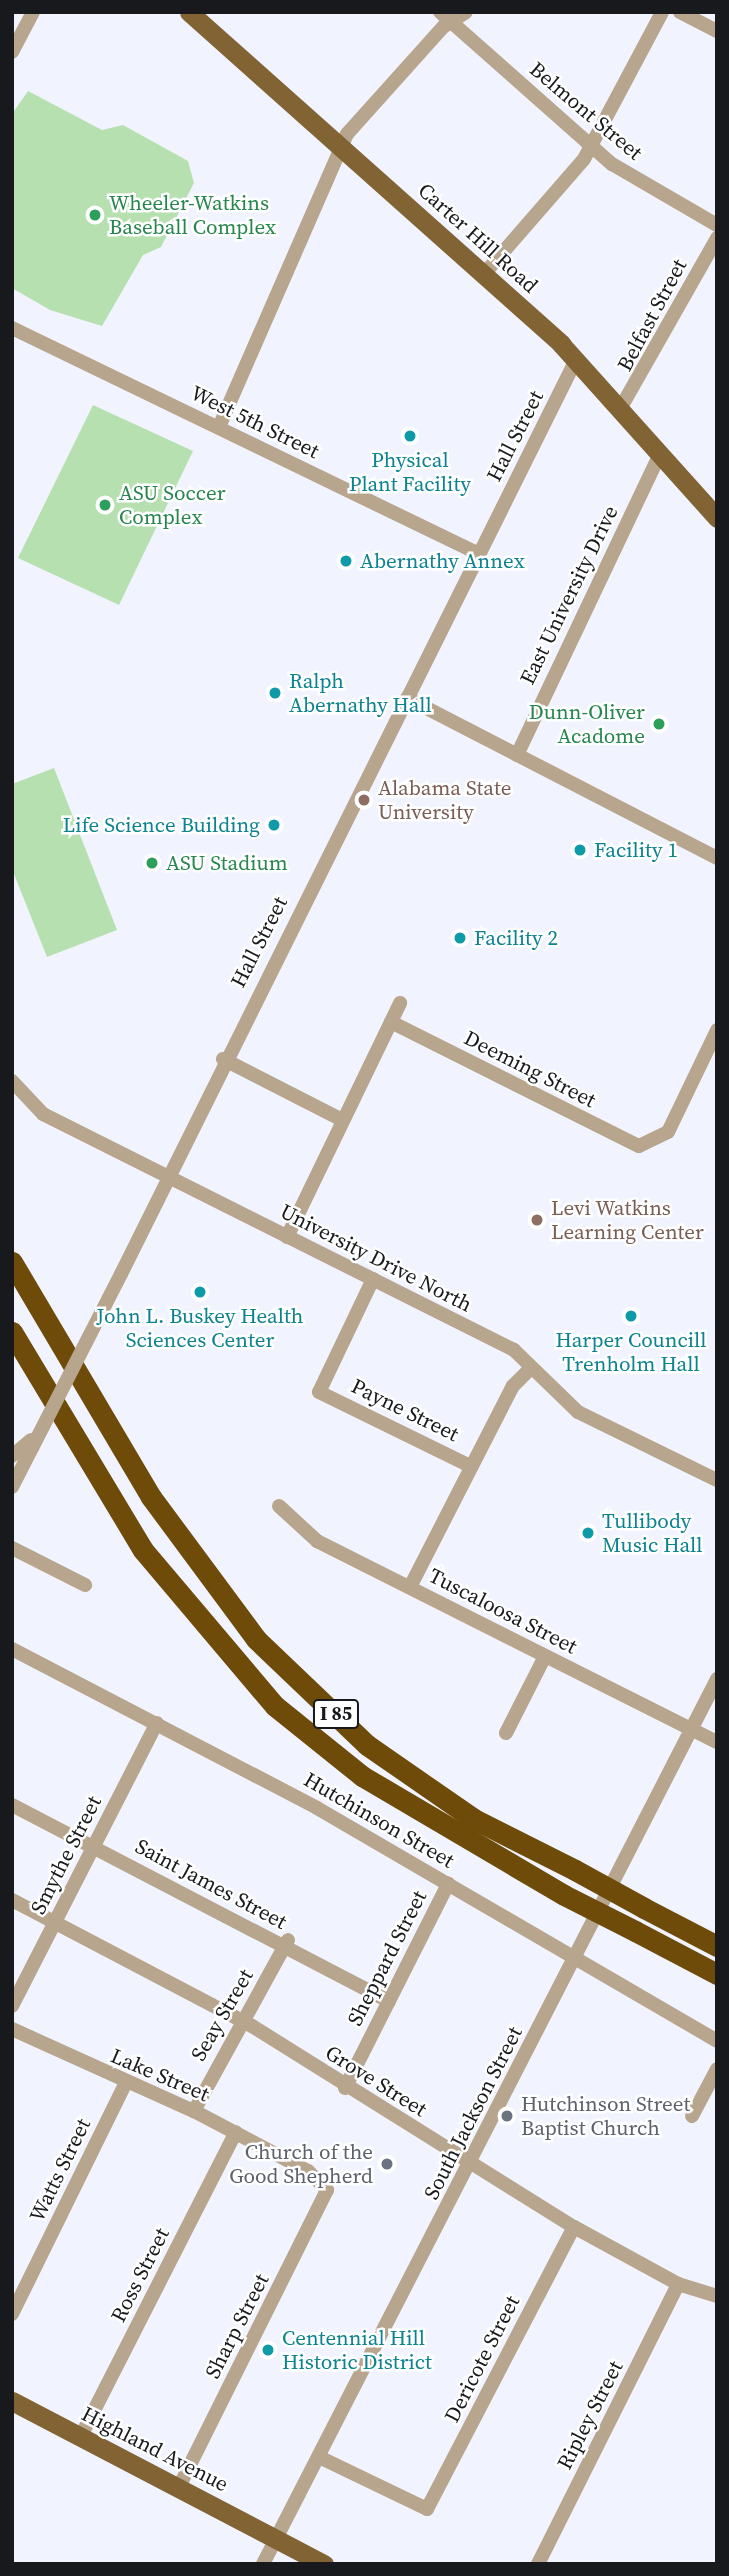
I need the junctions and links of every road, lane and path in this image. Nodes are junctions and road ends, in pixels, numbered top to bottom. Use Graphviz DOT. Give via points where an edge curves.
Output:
graph roads {
  1 [pos="33,12"];
  2 [pos="189,12"];
  3 [pos="440,12"];
  4 [pos="466,12"];
  5 [pos="662,12"];
  6 [pos="680,12"];
  7 [pos="452,22"];
  8 [pos="717,31"];
  9 [pos="12,52"];
  10 [pos="342,146"];
  11 [pos="592,147"];
  12 [pos="717,225"];
  13 [pos="717,238"];
  14 [pos="484,274"];
  15 [pos="12,328"];
  16 [pos="576,360"];
  17 [pos="620,409"];
  18 [pos="219,427"];
  19 [pos="660,454"];
  20 [pos="717,518"];
  21 [pos="479,554"];
  22 [pos="407,698"];
  23 [pos="517,755"];
  24 [pos="717,858"];
  25 [pos="400,1003"];
  26 [pos="391,1022"];
  27 [pos="717,1030"];
  28 [pos="223,1059"];
  29 [pos="12,1081"];
  30 [pos="342,1120"];
  31 [pos="168,1176"];
  32 [pos="287,1237"];
  33 [pos="12,1262"];
  34 [pos="373,1279"];
  35 [pos="12,1332"];
  36 [pos="531,1368"];
  37 [pos="40,1432"];
  38 [pos="12,1457"];
  39 [pos="472,1467"];
  40 [pos="717,1480"];
  41 [pos="12,1487"];
  42 [pos="279,1506"];
  43 [pos="12,1548"];
  44 [pos="85,1585"];
  45 [pos="410,1587"];
  46 [pos="12,1649"];
  47 [pos="545,1656"];
  48 [pos="717,1679"];
  49 [pos="157,1723"];
  50 [pos="691,1729"];
  51 [pos="506,1733"];
  52 [pos="717,1742"];
  53 [pos="12,1805"];
  54 [pos="94,1847"];
  55 [pos="448,1884"];
  56 [pos="12,1900"];
  57 [pos="644,1908"];
  58 [pos="55,1922"];
  59 [pos="717,1934"];
  60 [pos="286,1943"];
  61 [pos="717,1946"];
  62 [pos="577,1959"];
  63 [pos="687,1959"];
  64 [pos="717,1974"];
  65 [pos="717,1979"];
  66 [pos="389,2001"];
  67 [pos="12,2006"];
  68 [pos="243,2021"];
  69 [pos="12,2029"];
  70 [pos="717,2041"];
  71 [pos="717,2069"];
  72 [pos="126,2082"];
  73 [pos="345,2088"];
  74 [pos="194,2111"];
  75 [pos="692,2116"];
  76 [pos="236,2132"];
  77 [pos="471,2166"];
  78 [pos="324,2184"];
  79 [pos="574,2227"];
  80 [pos="678,2284"];
  81 [pos="717,2296"];
  82 [pos="12,2314"];
  83 [pos="12,2401"];
  84 [pos="81,2436"];
  85 [pos="319,2457"];
  86 [pos="179,2487"];
  87 [pos="275,2539"];
  88 [pos="263,2564"];
  89 [pos="324,2564"];
  90 [pos="538,2564"];
  1 -- 9 [label="street"];
  2 -- 10 [label="main road, Carter Hill Road"];
  3 -- 7 [label="street, Belmont Street"];
  4 -- 7 [label="street"];
  5 -- 11 [label="street"];
  6 -- 8 [label="street"];
  7 -- 10 [label="street"];
  7 -- 11 [label="street, Belmont Street"];
  10 -- 14 [label="main road, Carter Hill Road"];
  10 -- 18 [label="street"];
  11 -- 12 [label="street, Belmont Street"];
  11 -- 14 [label="street"];
  13 -- 17 [label="street, Belfast Street"];
  14 -- 16 [label="main road, Carter Hill Road"];
  15 -- 18 [label="street, West 5th Street"];
  16 -- 17 [label="main road, Carter Hill Road"];
  16 -- 21 [label="street, Hall Street"];
  17 -- 19 [label="main road, Carter Hill Road"];
  18 -- 21 [label="street, West 5th Street"];
  19 -- 20 [label="main road, Carter Hill Road"];
  19 -- 23 [label="street, East University Drive"];
  21 -- 22 [label="street, Hall Street"];
  22 -- 23 [label="street"];
  22 -- 28 [label="street, Hall Street"];
  23 -- 24 [label="street"];
  25 -- 26 [label="street"];
  26 -- 27 [label="street, Deeming Street" via="629,1143 652,1144 668,1132"];
  26 -- 30 [label="street"];
  28 -- 30 [label="street"];
  28 -- 31 [label="street, Hall Street"];
  29 -- 31 [label="street, University Drive North" via="43,1114"];
  30 -- 32 [label="street"];
  31 -- 32 [label="street, University Drive North"];
  31 -- 37 [label="street, Hall Street, bridge"];
  32 -- 34 [label="street, University Drive North"];
  33 -- 57 [label="highway, I 85, bridge" via="151,1497 256,1639 367,1745 474,1819"];
  34 -- 36 [label="street, University Drive North" via="514,1350"];
  34 -- 39 [label="street, Payne Street" via="319,1392"];
  35 -- 63 [label="highway, I 85, bridge" via="143,1550 275,1706 382,1790 564,1895"];
  36 -- 39 [label="street" via="513,1386"];
  36 -- 40 [label="street, University Drive North" via="578,1412"];
  37 -- 38 [label="street, Hall Street"];
  37 -- 41 [label="street, Hall Street, bridge"];
  39 -- 45 [label="street"];
  42 -- 45 [label="street, Tuscaloosa Street" via="300,1531"];
  43 -- 44 [label="street"];
  45 -- 47 [label="street, Tuscaloosa Street"];
  46 -- 49 [label="street, Hutchinson Street"];
  47 -- 50 [label="street, Tuscaloosa Street"];
  47 -- 51 [label="street"];
  48 -- 50 [label="street, South Jackson Street"];
  49 -- 54 [label="street, Smythe Street"];
  49 -- 55 [label="street, Hutchinson Street"];
  50 -- 52 [label="street, Tuscaloosa Street"];
  50 -- 62 [label="street, South Jackson Street"];
  53 -- 54 [label="street, Saint James Street"];
  54 -- 58 [label="street, Smythe Street"];
  54 -- 60 [label="street, Saint James Street"];
  55 -- 62 [label="street, Hutchinson Street"];
  55 -- 66 [label="street, Sheppard Street"];
  56 -- 58 [label="street, Grove Street"];
  57 -- 59 [label="highway"];
  57 -- 61 [label="highway, I 85"];
  58 -- 67 [label="street, Smythe Street"];
  58 -- 68 [label="street, Grove Street"];
  60 -- 66 [label="street, Saint James Street"];
  60 -- 68 [label="street, Seay Street"];
  62 -- 70 [label="street, Hutchinson Street"];
  62 -- 77 [label="street, South Jackson Street"];
  63 -- 64 [label="highway, I 85"];
  63 -- 65 [label="highway"];
  66 -- 73 [label="street, Sheppard Street"];
  68 -- 73 [label="street, Grove Street"];
  68 -- 74 [label="street, Seay Street"];
  69 -- 72 [label="street, Lake Street"];
  71 -- 75 [label="street"];
  72 -- 74 [label="street, Lake Street"];
  72 -- 82 [label="street, Watts Street"];
  73 -- 77 [label="street, Grove Street"];
  74 -- 76 [label="street, Lake Street"];
  76 -- 78 [label="street, Lake Street"];
  76 -- 84 [label="street, Ross Street"];
  77 -- 79 [label="street, Grove Street"];
  77 -- 85 [label="street, South Jackson Street"];
  78 -- 86 [label="street, Sharp Street" via="326,2197"];
  79 -- 80 [label="street, Grove Street"];
  79 -- 85 [label="street, Dericote Street" via="427,2509"];
  80 -- 81 [label="street, Grove Street"];
  80 -- 90 [label="street, Ripley Street"];
  83 -- 84 [label="main road, Highland Avenue"];
  84 -- 86 [label="main road, Highland Avenue"];
  85 -- 87 [label="street, South Jackson Street"];
  86 -- 87 [label="main road, Highland Avenue"];
  87 -- 88 [label="street, South Jackson Street"];
  87 -- 89 [label="main road, Highland Avenue"];
}
